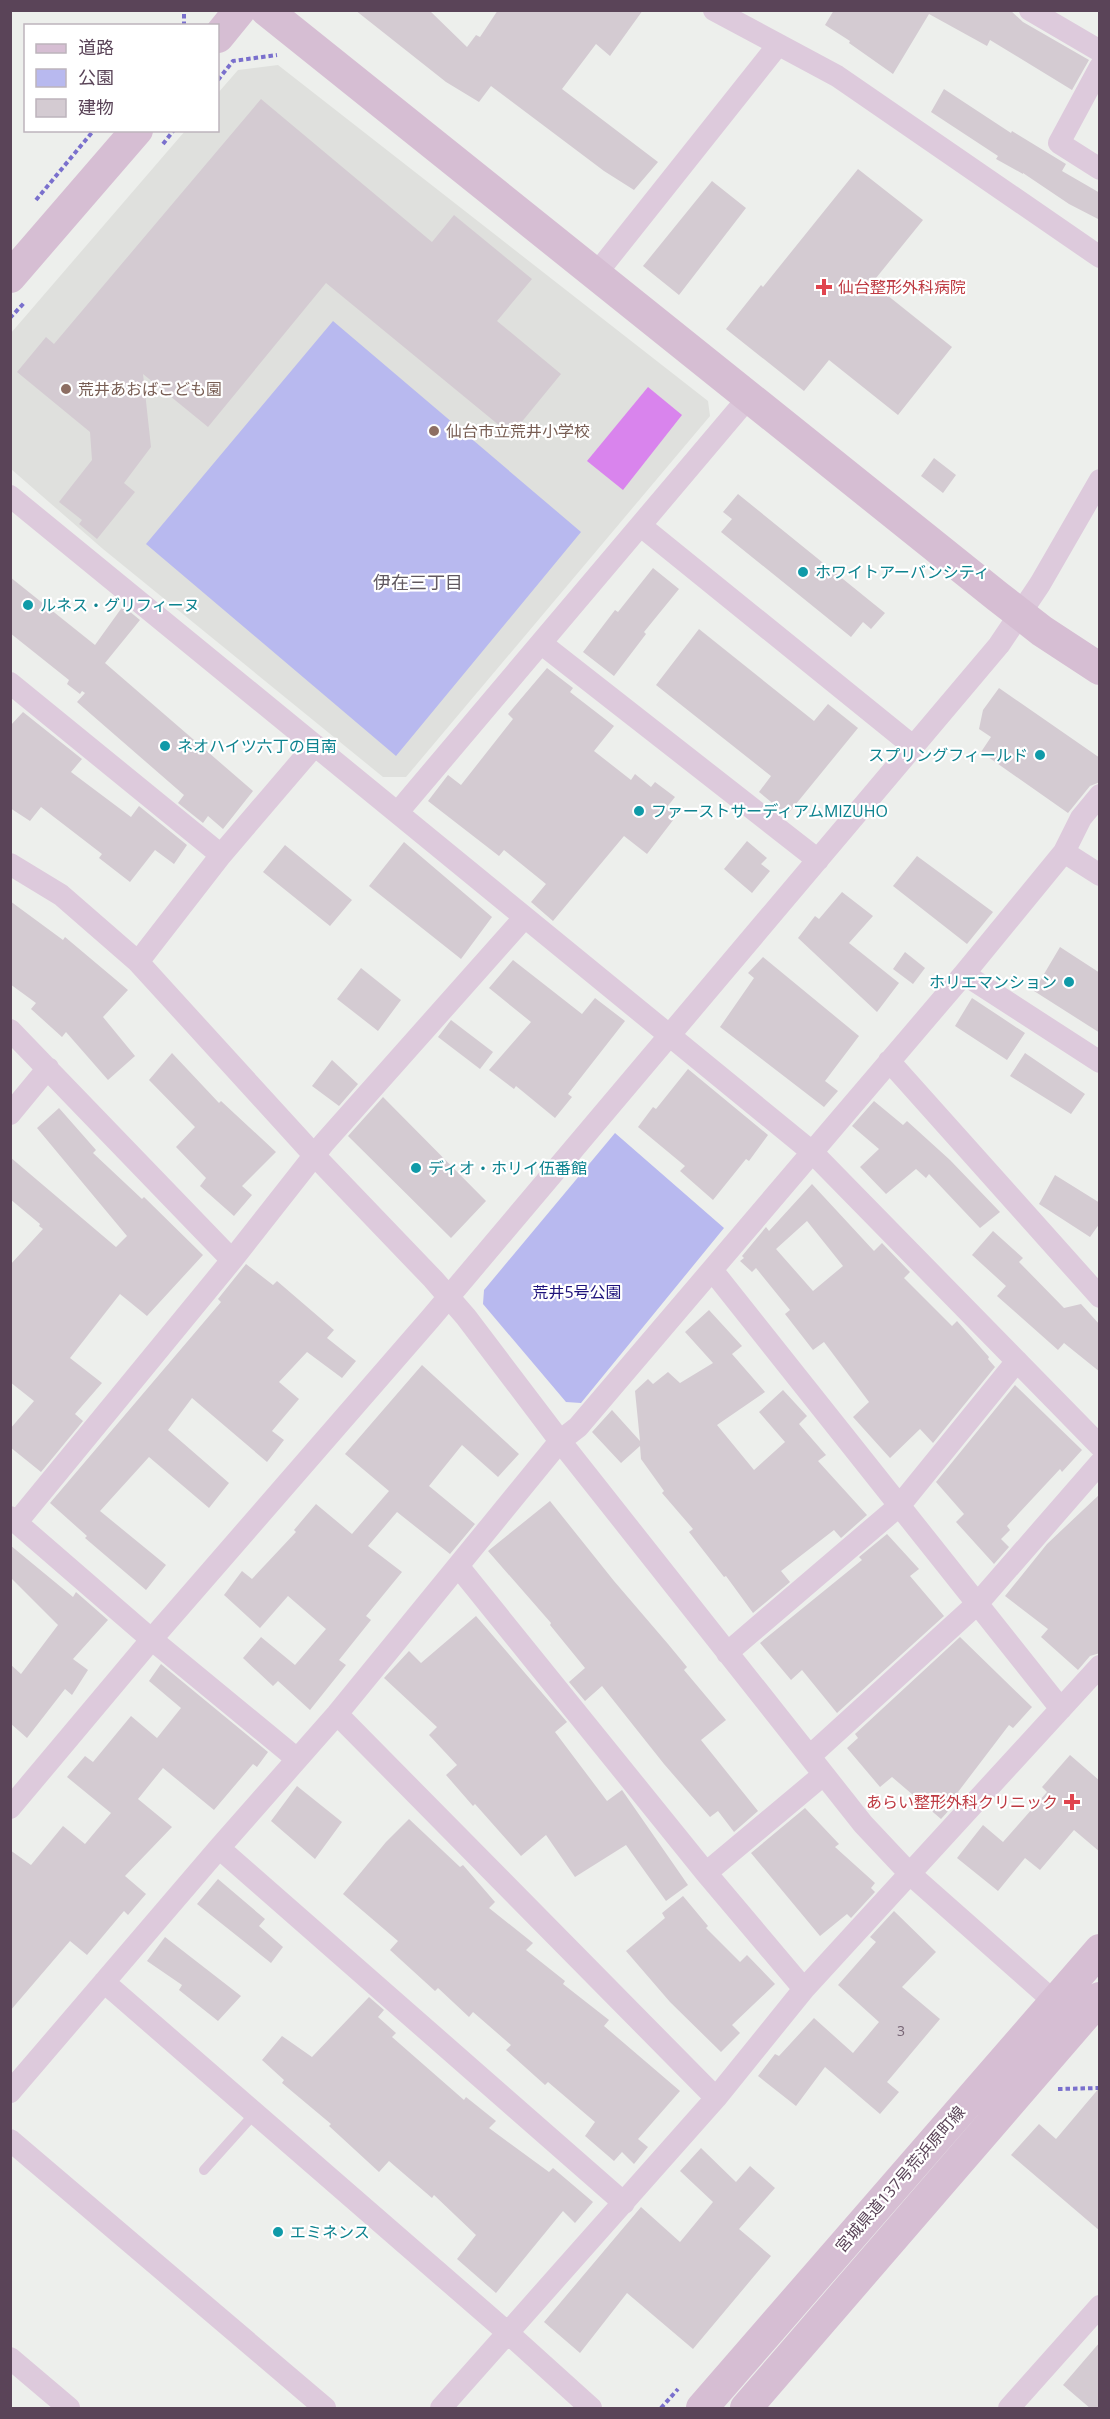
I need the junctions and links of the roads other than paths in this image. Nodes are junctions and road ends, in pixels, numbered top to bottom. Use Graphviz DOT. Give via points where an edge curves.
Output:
graph roads {
  1 [pos="240,10"];
  2 [pos="266,10"];
  3 [pos="714,10"];
  4 [pos="1030,10"];
  5 [pos="219,36"];
  6 [pos="778,45"];
  7 [pos="1100,51"];
  8 [pos="1100,67"];
  9 [pos="135,132"];
  10 [pos="1100,169"];
  11 [pos="1100,257"];
  12 [pos="596,274"];
  13 [pos="10,277"];
  14 [pos="748,398"];
  15 [pos="1100,480"];
  16 [pos="12,499"];
  17 [pos="640,526"];
  18 [pos="1019,613"];
  19 [pos="542,644"];
  20 [pos="1100,669"];
  21 [pos="10,683"];
  22 [pos="315,745"];
  23 [pos="914,747"];
  24 [pos="1100,795"];
  25 [pos="398,812"];
  26 [pos="1064,852"];
  27 [pos="221,855"];
  28 [pos="818,861"];
  29 [pos="10,864"];
  30 [pos="1100,875"];
  31 [pos="524,918"];
  32 [pos="138,962"];
  33 [pos="964,974"];
  34 [pos="10,1030"];
  35 [pos="670,1035"];
  36 [pos="889,1061"];
  37 [pos="1100,1062"];
  38 [pos="48,1068"];
  39 [pos="10,1114"];
  40 [pos="812,1152"];
  41 [pos="314,1155"];
  42 [pos="232,1260"];
  43 [pos="712,1270"];
  44 [pos="448,1297"];
  45 [pos="1100,1297"];
  46 [pos="1017,1361"];
  47 [pos="560,1441"];
  48 [pos="1100,1446"];
  49 [pos="1100,1463"];
  50 [pos="900,1505"];
  51 [pos="14,1520"];
  52 [pos="458,1566"];
  53 [pos="978,1603"];
  54 [pos="151,1640"];
  55 [pos="727,1653"];
  56 [pos="1100,1666"];
  57 [pos="1061,1709"];
  58 [pos="338,1714"];
  59 [pos="297,1759"];
  60 [pos="817,1766"];
  61 [pos="10,1808"];
  62 [pos="219,1848"];
  63 [pos="706,1873"];
  64 [pos="910,1874"];
  65 [pos="1100,1950"];
  66 [pos="104,1982"];
  67 [pos="804,1989"];
  68 [pos="1100,1998"];
  69 [pos="1055,2002"];
  70 [pos="1089,2031"];
  71 [pos="10,2092"];
  72 [pos="716,2098"];
  73 [pos="255,2113"];
  74 [pos="10,2140"];
  75 [pos="204,2170"];
  76 [pos="624,2203"];
  77 [pos="1100,2306"];
  78 [pos="508,2333"];
  79 [pos="10,2358"];
  80 [pos="69,2409"];
  81 [pos="325,2409"];
  82 [pos="441,2409"];
  83 [pos="591,2409"];
  84 [pos="702,2409"];
  85 [pos="746,2409"];
  86 [pos="1009,2409"];
  1 -- 5 [label="street"];
  2 -- 12 [label="street"];
  3 -- 6 [label="street"];
  4 -- 7 [label="street"];
  6 -- 11 [label="street" via="837,76"];
  6 -- 12 [label="street"];
  8 -- 10 [label="street" via="1059,143"];
  9 -- 13 [label="street"];
  12 -- 14 [label="street"];
  14 -- 17 [label="street"];
  14 -- 18 [label="street"];
  15 -- 18 [label="street"];
  16 -- 22 [label="street"];
  17 -- 19 [label="street"];
  17 -- 23 [label="street"];
  18 -- 20 [label="street"];
  18 -- 23 [label="street" via="999,645"];
  19 -- 25 [label="street"];
  19 -- 28 [label="street"];
  21 -- 27 [label="street"];
  22 -- 25 [label="street"];
  22 -- 27 [label="street"];
  23 -- 28 [label="street"];
  24 -- 26 [label="street" via="1081,818"];
  25 -- 31 [label="street"];
  26 -- 30 [label="street"];
  26 -- 33 [label="street"];
  27 -- 32 [label="street"];
  28 -- 35 [label="street"];
  29 -- 32 [label="street" via="61,895"];
  31 -- 35 [label="street"];
  31 -- 41 [label="street"];
  32 -- 41 [label="street"];
  33 -- 36 [label="street"];
  33 -- 37 [label="street"];
  34 -- 38 [label="street"];
  35 -- 40 [label="street"];
  35 -- 44 [label="street"];
  36 -- 40 [label="street"];
  36 -- 45 [label="street"];
  38 -- 39 [label="street"];
  38 -- 42 [label="street"];
  40 -- 43 [label="street"];
  40 -- 46 [label="street"];
  41 -- 42 [label="street"];
  41 -- 44 [label="street"];
  42 -- 51 [label="street"];
  43 -- 47 [label="street" via="578,1426"];
  43 -- 50 [label="street"];
  44 -- 47 [label="street"];
  44 -- 54 [label="street"];
  46 -- 48 [label="street"];
  46 -- 50 [label="street"];
  47 -- 52 [label="street"];
  47 -- 55 [label="street"];
  49 -- 53 [label="street"];
  50 -- 53 [label="street"];
  50 -- 55 [label="street"];
  51 -- 54 [label="street"];
  52 -- 58 [label="street"];
  52 -- 63 [label="street"];
  53 -- 57 [label="street"];
  53 -- 60 [label="street"];
  54 -- 59 [label="street"];
  54 -- 61 [label="street"];
  55 -- 60 [label="street"];
  56 -- 57 [label="street"];
  57 -- 64 [label="street"];
  58 -- 59 [label="street"];
  58 -- 72 [label="street"];
  59 -- 62 [label="street"];
  60 -- 63 [label="street"];
  60 -- 64 [label="street"];
  62 -- 66 [label="street"];
  62 -- 76 [label="street"];
  63 -- 67 [label="street"];
  64 -- 67 [label="street"];
  64 -- 69 [label="street"];
  65 -- 69 [label="street, 宮城県道137号荒浜原町線"];
  66 -- 71 [label="street"];
  66 -- 73 [label="street"];
  67 -- 72 [label="street"];
  68 -- 70 [label="street, 宮城県道137号荒浜原町線"];
  69 -- 70 [label="street"];
  69 -- 84 [label="street, 宮城県道137号荒浜原町線"];
  70 -- 85 [label="street, 宮城県道137号荒浜原町線"];
  72 -- 76 [label="street"];
  73 -- 75 [label="lane"];
  73 -- 78 [label="street"];
  74 -- 81 [label="street"];
  76 -- 78 [label="street"];
  77 -- 86 [label="street"];
  78 -- 82 [label="street"];
  78 -- 83 [label="street"];
  79 -- 80 [label="street"];
}
